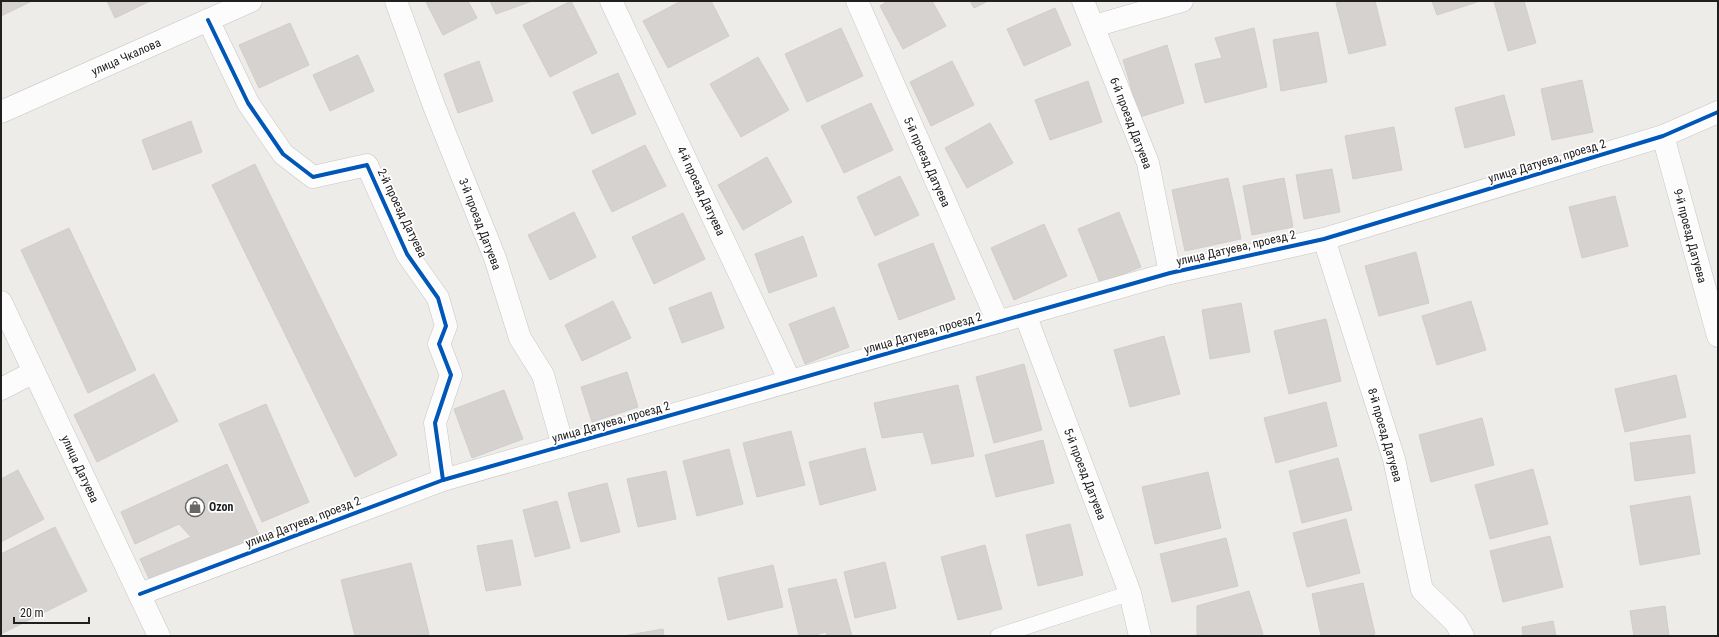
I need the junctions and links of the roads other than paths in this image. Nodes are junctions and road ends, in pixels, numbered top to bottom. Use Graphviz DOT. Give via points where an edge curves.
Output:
graph roads {
  1 [pos="251,1"];
  2 [pos="396,1"];
  3 [pos="611,1"];
  4 [pos="857,1"];
  5 [pos="1083,1"];
  6 [pos="1182,1"];
  7 [pos="208,20"];
  8 [pos="1094,26"];
  9 [pos="1,112"];
  10 [pos="1718,112"];
  11 [pos="1663,136"];
  12 [pos="1324,239"];
  13 [pos="1170,273"];
  14 [pos="1,302"];
  15 [pos="1025,314"];
  16 [pos="998,322"];
  17 [pos="1718,336"];
  18 [pos="34,372"];
  19 [pos="790,381"];
  20 [pos="1,389"];
  21 [pos="563,446"];
  22 [pos="444,480"];
  23 [pos="1130,593"];
  24 [pos="140,594"];
  25 [pos="1459,629"];
  26 [pos="159,636"];
  27 [pos="998,636"];
  28 [pos="1140,636"];
  1 -- 7 [label="street, улица Чкалова"];
  2 -- 21 [label="street, 3-й проезд Датуева" via="434,106 495,258 520,338 543,375"];
  3 -- 19 [label="street, 4-й проезд Датуева"];
  4 -- 16 [label="street, 5-й проезд Датуева"];
  5 -- 8 [label="street, 6-й проезд Датуева"];
  6 -- 8 [label="street"];
  7 -- 9 [label="street, улица Чкалова"];
  7 -- 22 [label="street, 2-й проезд Датуева" via="248,103 283,154 313,177 367,165 407,254 438,298 446,326 439,344 451,375 435,423"];
  8 -- 13 [label="street, 6-й проезд Датуева" via="1148,163"];
  10 -- 11 [label="street, улица Датуева, проезд 2"];
  11 -- 12 [label="street, улица Датуева, проезд 2"];
  11 -- 17 [label="street, 9-й проезд Датуева"];
  12 -- 13 [label="street, улица Датуева, проезд 2"];
  12 -- 25 [label="street, 8-й проезд Датуева" via="1394,459 1422,590"];
  13 -- 15 [label="street, улица Датуева, проезд 2"];
  14 -- 18 [label="street, улица Датуева"];
  15 -- 16 [label="street, улица Датуева, проезд 2"];
  15 -- 23 [label="street, 5-й проезд Датуева"];
  16 -- 19 [label="street, улица Датуева, проезд 2"];
  18 -- 20 [label="street"];
  18 -- 24 [label="street, улица Датуева"];
  19 -- 21 [label="street, улица Датуева, проезд 2"];
  21 -- 22 [label="street, улица Датуева, проезд 2"];
  22 -- 24 [label="street, улица Датуева, проезд 2"];
  23 -- 27 [label="lane"];
  23 -- 28 [label="street, 5-й проезд Датуева"];
  24 -- 26 [label="street, улица Датуева"];
}
